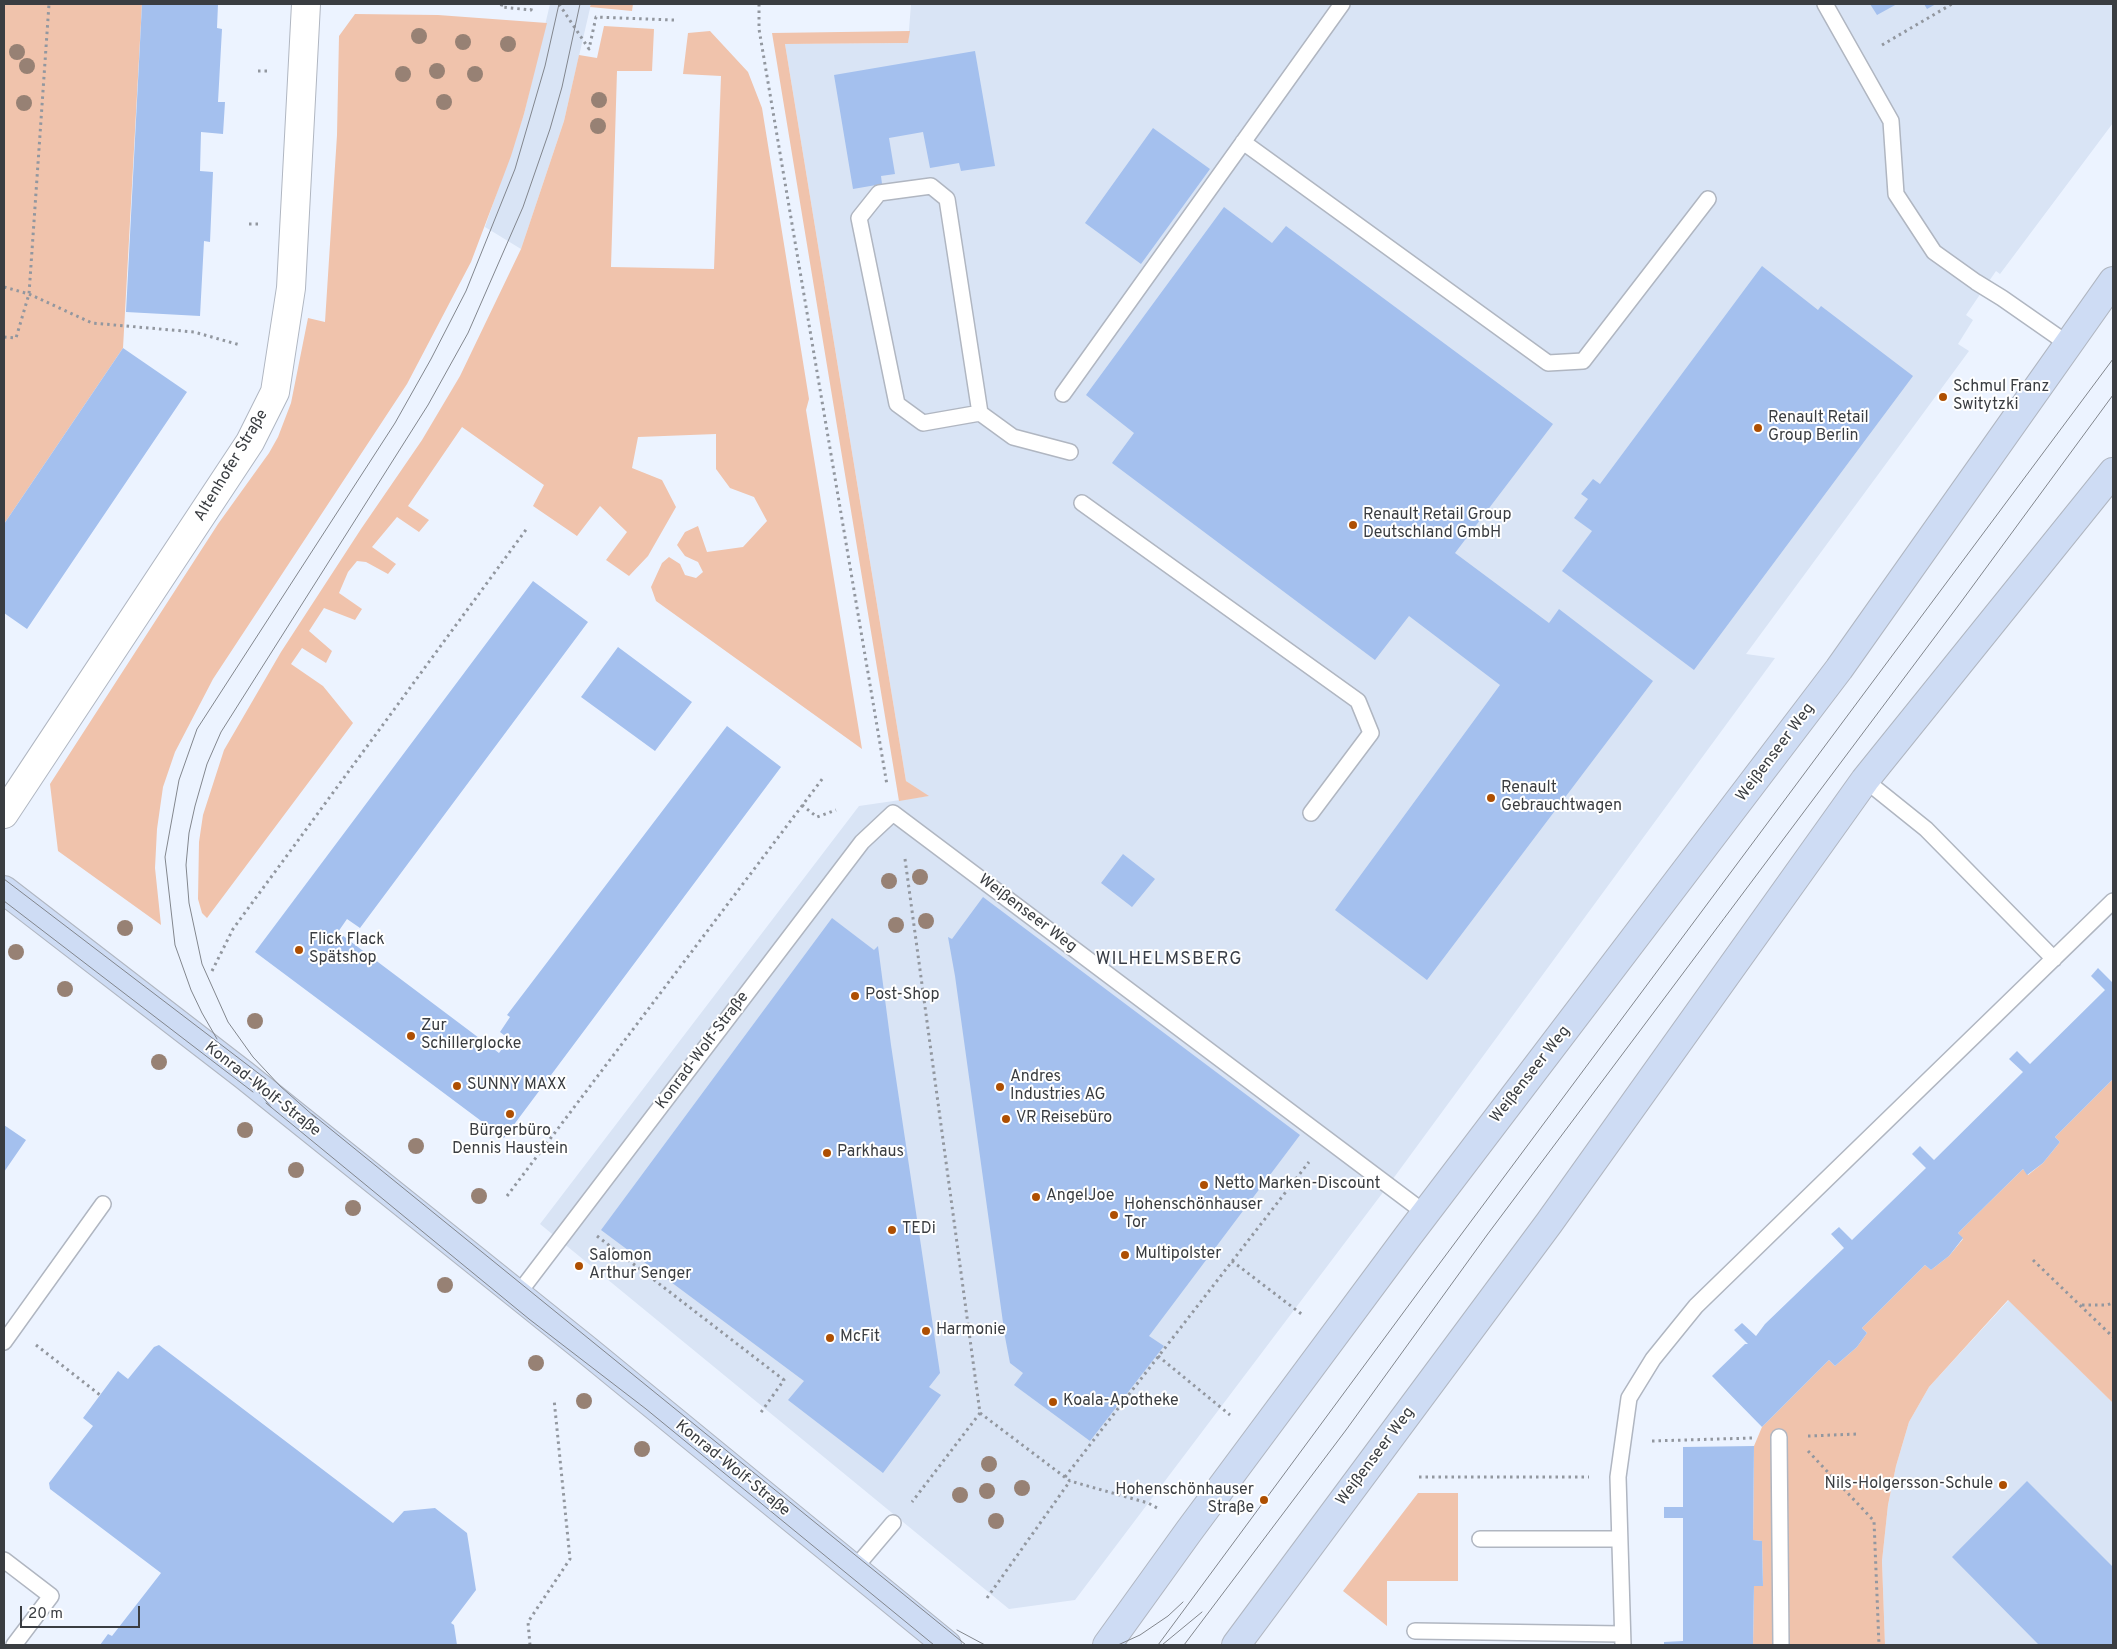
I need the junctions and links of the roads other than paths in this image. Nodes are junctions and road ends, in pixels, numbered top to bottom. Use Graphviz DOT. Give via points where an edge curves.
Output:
graph roads {
  1 [pos="306,4"];
  2 [pos="1342,4"];
  3 [pos="1825,4"];
  4 [pos="1243,142"];
  5 [pos="1708,199"];
  6 [pos="2113,282"];
  7 [pos="2068,344"];
  8 [pos="1063,394"];
  9 [pos="980,412"];
  10 [pos="1070,452"];
  11 [pos="2113,472"];
  12 [pos="1082,503"];
  13 [pos="1865,780"];
  14 [pos="1310,812"];
  15 [pos="893,813"];
  16 [pos="4,814"];
  17 [pos="4,890"];
  18 [pos="2113,901"];
  19 [pos="2054,959"];
  20 [pos="103,1204"];
  21 [pos="1425,1214"];
  22 [pos="518,1294"];
  23 [pos="4,1342"];
  24 [pos="1779,1437"];
  25 [pos="893,1523"];
  26 [pos="1480,1539"];
  27 [pos="1618,1539"];
  28 [pos="4,1560"];
  29 [pos="854,1569"];
  30 [pos="1415,1631"];
  31 [pos="1622,1640"];
  32 [pos="14,1645"];
  33 [pos="947,1645"];
  34 [pos="1107,1645"];
  35 [pos="1236,1645"];
  36 [pos="1781,1645"];
  1 -- 16 [label="street, Altenhofer Straße" via="291,288 275,392 250,442"];
  2 -- 4 [label="lane"];
  3 -- 7 [label="lane" via="1891,121 1896,194 1934,252"];
  4 -- 5 [label="lane" via="1548,363 1582,361"];
  4 -- 8 [label="lane"];
  6 -- 7 [label="main road, Weißenseer Weg"];
  7 -- 21 [label="main road, Weißenseer Weg" via="1840,669"];
  9 -- 9 [label="lane" via="923,423 896,404 859,218 879,193 931,186 947,198"];
  9 -- 10 [label="lane" via="1013,438"];
  11 -- 13 [label="main road, Weißenseer Weg"];
  12 -- 14 [label="lane" via="1358,701 1371,733"];
  13 -- 19 [label="lane" via="1926,829"];
  13 -- 35 [label="main road, Weißenseer Weg" via="1549,1223"];
  15 -- 21 [label="lane, Weißenseer Weg"];
  15 -- 22 [label="lane, Konrad-Wolf-Straße" via="862,842"];
  17 -- 22 [label="main road, Konrad-Wolf-Straße" via="244,1075"];
  18 -- 19 [label="lane"];
  19 -- 27 [label="lane" via="1696,1306 1653,1359 1629,1398 1618,1477"];
  20 -- 23 [label="lane"];
  21 -- 34 [label="main road, Weißenseer Weg"];
  22 -- 29 [label="main road, Konrad-Wolf-Straße"];
  24 -- 36 [label="lane"];
  25 -- 29 [label="lane"];
  26 -- 27 [label="lane"];
  27 -- 31 [label="lane"];
  28 -- 32 [label="lane" via="51,1596"];
  29 -- 33 [label="main road, Konrad-Wolf-Straße"];
  30 -- 31 [label="lane"];
}
